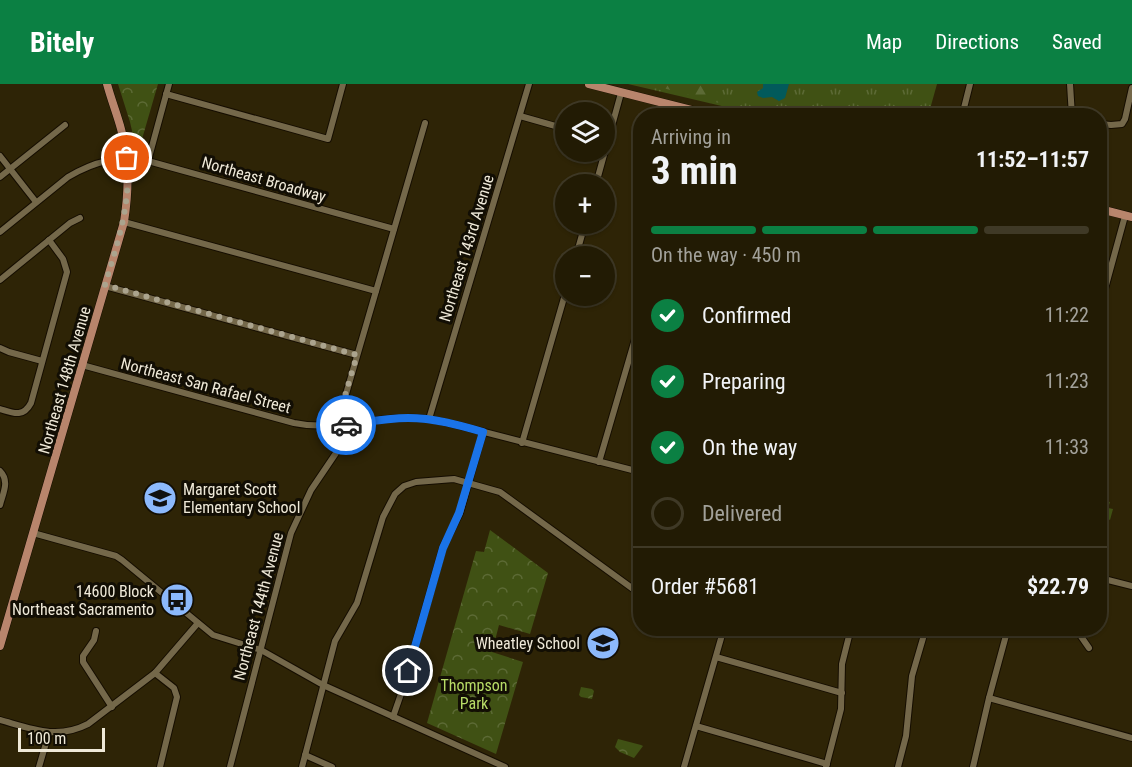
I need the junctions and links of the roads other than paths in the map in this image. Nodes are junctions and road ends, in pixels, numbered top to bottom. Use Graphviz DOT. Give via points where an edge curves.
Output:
graph roads {
  1 [pos="107,84"];
  2 [pos="169,84"];
  3 [pos="343,84"];
  4 [pos="529,84"];
  5 [pos="589,84"];
  6 [pos="970,84"];
  7 [pos="1070,84"];
  8 [pos="1132,87"];
  9 [pos="621,93"];
  10 [pos="166,94"];
  11 [pos="678,108"];
  12 [pos="964,108"];
  13 [pos="1072,108"];
  14 [pos="615,114"];
  15 [pos="520,116"];
  16 [pos="425,123"];
  17 [pos="65,125"];
  18 [pos="1107,125"];
  19 [pos="555,126"];
  20 [pos="0,156"];
  21 [pos="127,158"];
  22 [pos="148,161"];
  23 [pos="9,169"];
  24 [pos="0,177"];
  25 [pos="36,202"];
  26 [pos="1107,211"];
  27 [pos="1129,216"];
  28 [pos="80,218"];
  29 [pos="124,222"];
  30 [pos="394,229"];
  31 [pos="0,232"];
  32 [pos="49,240"];
  33 [pos="0,280"];
  34 [pos="105,285"];
  35 [pos="1107,285"];
  36 [pos="376,291"];
  37 [pos="562,306"];
  38 [pos="633,346"];
  39 [pos="0,348"];
  40 [pos="357,355"];
  41 [pos="42,362"];
  42 [pos="82,365"];
  43 [pos="0,409"];
  44 [pos="429,419"];
  45 [pos="342,425"];
  46 [pos="483,432"];
  47 [pos="522,442"];
  48 [pos="599,462"];
  49 [pos="633,470"];
  50 [pos="0,471"];
  51 [pos="469,482"];
  52 [pos="0,505"];
  53 [pos="33,533"];
  54 [pos="1107,580"];
  55 [pos="1132,586"];
  56 [pos="633,589"];
  57 [pos="198,623"];
  58 [pos="96,631"];
  59 [pos="2,632"];
  60 [pos="722,636"];
  61 [pos="849,636"];
  62 [pos="924,636"];
  63 [pos="1006,636"];
  64 [pos="1081,636"];
  65 [pos="0,646"];
  66 [pos="1089,648"];
  67 [pos="261,650"];
  68 [pos="716,657"];
  69 [pos="155,673"];
  70 [pos="323,685"];
  71 [pos="842,693"];
  72 [pos="989,698"];
  73 [pos="112,707"];
  74 [pos="393,717"];
  75 [pos="0,720"];
  76 [pos="696,726"];
  77 [pos="49,733"];
  78 [pos="1132,738"];
  79 [pos="305,755"];
  80 [pos="827,765"];
  81 [pos="39,767"];
  82 [pos="160,767"];
  83 [pos="230,767"];
  84 [pos="302,767"];
  85 [pos="332,767"];
  86 [pos="505,767"];
  87 [pos="684,767"];
  88 [pos="898,767"];
  89 [pos="973,767"];
  1 -- 21 [label="main road, Northeast 148th Avenue"];
  2 -- 10 [label="street"];
  3 -- 10 [label="street" via="328,139"];
  4 -- 15 [label="street, Northeast 143rd Avenue"];
  5 -- 9 [label="main road"];
  6 -- 12 [label="street"];
  7 -- 13 [label="street"];
  8 -- 18 [label="street" via="1122,124"];
  9 -- 11 [label="main road"];
  9 -- 14 [label="street"];
  10 -- 22 [label="street"];
  15 -- 19 [label="street"];
  15 -- 44 [label="street, Northeast 143rd Avenue"];
  16 -- 30 [label="street, Northeast 144th Avenue"];
  17 -- 23 [label="street"];
  20 -- 23 [label="street"];
  21 -- 22 [label="street, Northeast Broadway"];
  21 -- 25 [label="street" via="79,171"];
  21 -- 29 [label="main road, Northeast 148th Avenue"];
  22 -- 30 [label="street, Northeast Broadway"];
  23 -- 24 [label="street"];
  23 -- 25 [label="street"];
  25 -- 31 [label="street"];
  26 -- 27 [label="main road"];
  27 -- 35 [label="street"];
  28 -- 32 [label="street"];
  29 -- 34 [label="main road, Northeast 148th Avenue"];
  29 -- 36 [label="street"];
  30 -- 36 [label="street, Northeast 144th Avenue"];
  32 -- 33 [label="street"];
  32 -- 41 [label="street" via="67,272"];
  34 -- 40 [label="street"];
  34 -- 42 [label="main road, Northeast 148th Avenue"];
  36 -- 40 [label="street, Northeast 144th Avenue"];
  37 -- 47 [label="street"];
  38 -- 48 [label="street"];
  39 -- 41 [label="street"];
  40 -- 45 [label="street, Northeast 144th Avenue" via="344,399"];
  41 -- 43 [label="street" via="25,412"];
  42 -- 45 [label="street, Northeast San Rafael Street" via="288,422"];
  42 -- 53 [label="main road, Northeast 148th Avenue"];
  44 -- 45 [label="street, Northeast San Rafael Street" via="399,418"];
  44 -- 46 [label="street, Northeast San Rafael Street"];
  45 -- 67 [label="street, Northeast 144th Avenue" via="336,453 307,497 291,533"];
  46 -- 47 [label="street, Northeast San Rafael Street"];
  46 -- 51 [label="street"];
  47 -- 48 [label="street, Northeast San Rafael Street"];
  48 -- 49 [label="street, Northeast San Rafael Street"];
  50 -- 52 [label="street" via="6,480"];
  51 -- 56 [label="street" via="505,494"];
  51 -- 70 [label="street" via="454,479 409,484 395,494 383,517 357,603 335,641"];
  51 -- 74 [label="street" via="443,548"];
  53 -- 57 [label="street" via="116,556"];
  53 -- 59 [label="main road, Northeast 148th Avenue"];
  54 -- 55 [label="street"];
  57 -- 67 [label="street" via="213,635"];
  57 -- 69 [label="street"];
  58 -- 73 [label="street" via="83,662"];
  59 -- 65 [label="main road, Northeast 148th Avenue"];
  60 -- 68 [label="street"];
  61 -- 71 [label="street" via="842,664"];
  62 -- 88 [label="street" via="912,676 906,736"];
  63 -- 72 [label="street"];
  64 -- 66 [label="street"];
  67 -- 70 [label="street"];
  67 -- 83 [label="street, Northeast 144th Avenue"];
  68 -- 71 [label="street"];
  68 -- 76 [label="street"];
  69 -- 73 [label="street"];
  69 -- 82 [label="street" via="174,688 177,697"];
  70 -- 74 [label="street"];
  70 -- 79 [label="street"];
  71 -- 80 [label="street" via="842,709"];
  72 -- 78 [label="street"];
  72 -- 89 [label="street"];
  73 -- 77 [label="street" via="79,729"];
  74 -- 86 [label="street"];
  75 -- 77 [label="street"];
  76 -- 80 [label="street"];
  76 -- 87 [label="street"];
  77 -- 81 [label="street"];
  79 -- 84 [label="street"];
  79 -- 85 [label="street"];
}
